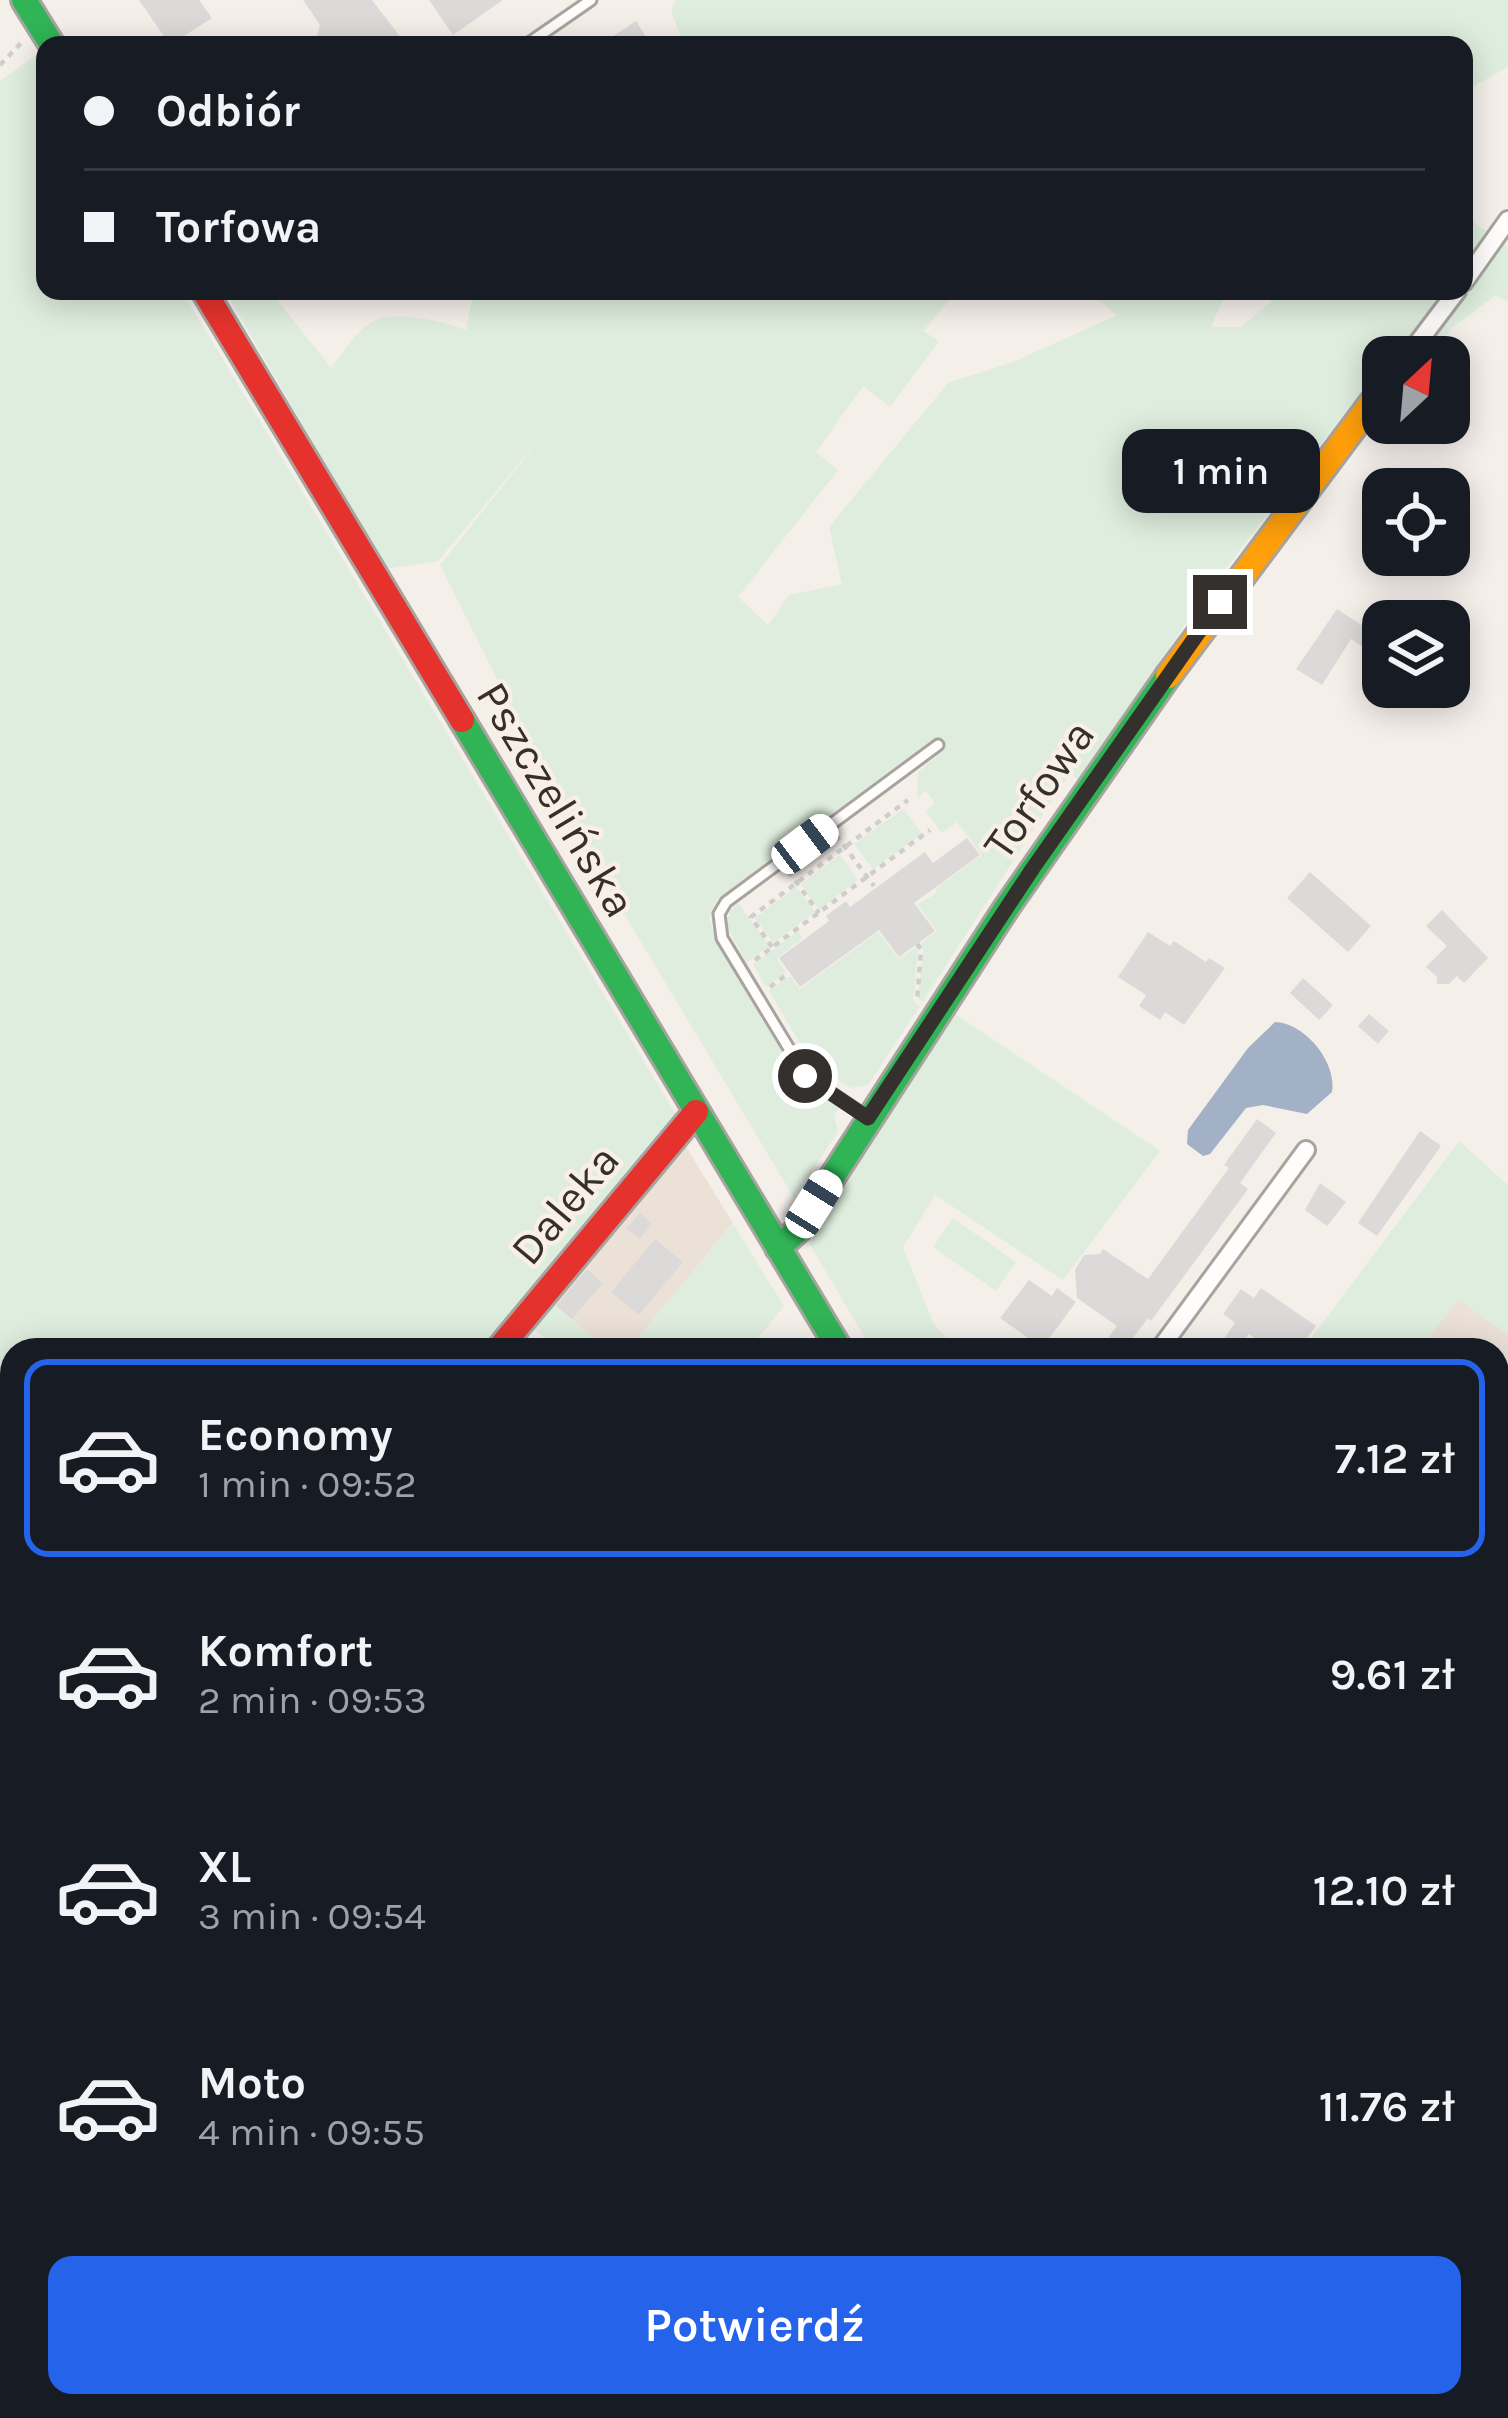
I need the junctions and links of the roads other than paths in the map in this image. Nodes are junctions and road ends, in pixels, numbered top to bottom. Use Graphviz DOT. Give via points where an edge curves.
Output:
graph roads {
  1 [pos="23,0"];
  2 [pos="591,0"];
  3 [pos="47,36"];
  4 [pos="539,36"];
  5 [pos="1508,220"];
  6 [pos="1473,269"];
  7 [pos="209,300"];
  8 [pos="1450,300"];
  9 [pos="1422,336"];
  10 [pos="1362,415"];
  11 [pos="938,745"];
  12 [pos="696,1112"];
  13 [pos="868,1118"];
  14 [pos="1306,1150"];
  15 [pos="778,1248"];
  16 [pos="508,1338"];
  17 [pos="833,1338"];
  18 [pos="1168,1338"];
  1 -- 3 [label="street"];
  2 -- 4 [label="lane"];
  5 -- 6 [label="street"];
  7 -- 12 [label="street, Pszczelińska"];
  8 -- 9 [label="street"];
  10 -- 13 [label="street, Torfowa" via="1033,868"];
  11 -- 13 [label="lane" via="719,914 719,930 805,1076"];
  12 -- 15 [label="street, Pszczelińska"];
  12 -- 16 [label="street, Daleka"];
  13 -- 15 [label="street, Torfowa" via="798,1230"];
  14 -- 18 [label="street"];
  15 -- 17 [label="street, Pszczelińska"];
}
